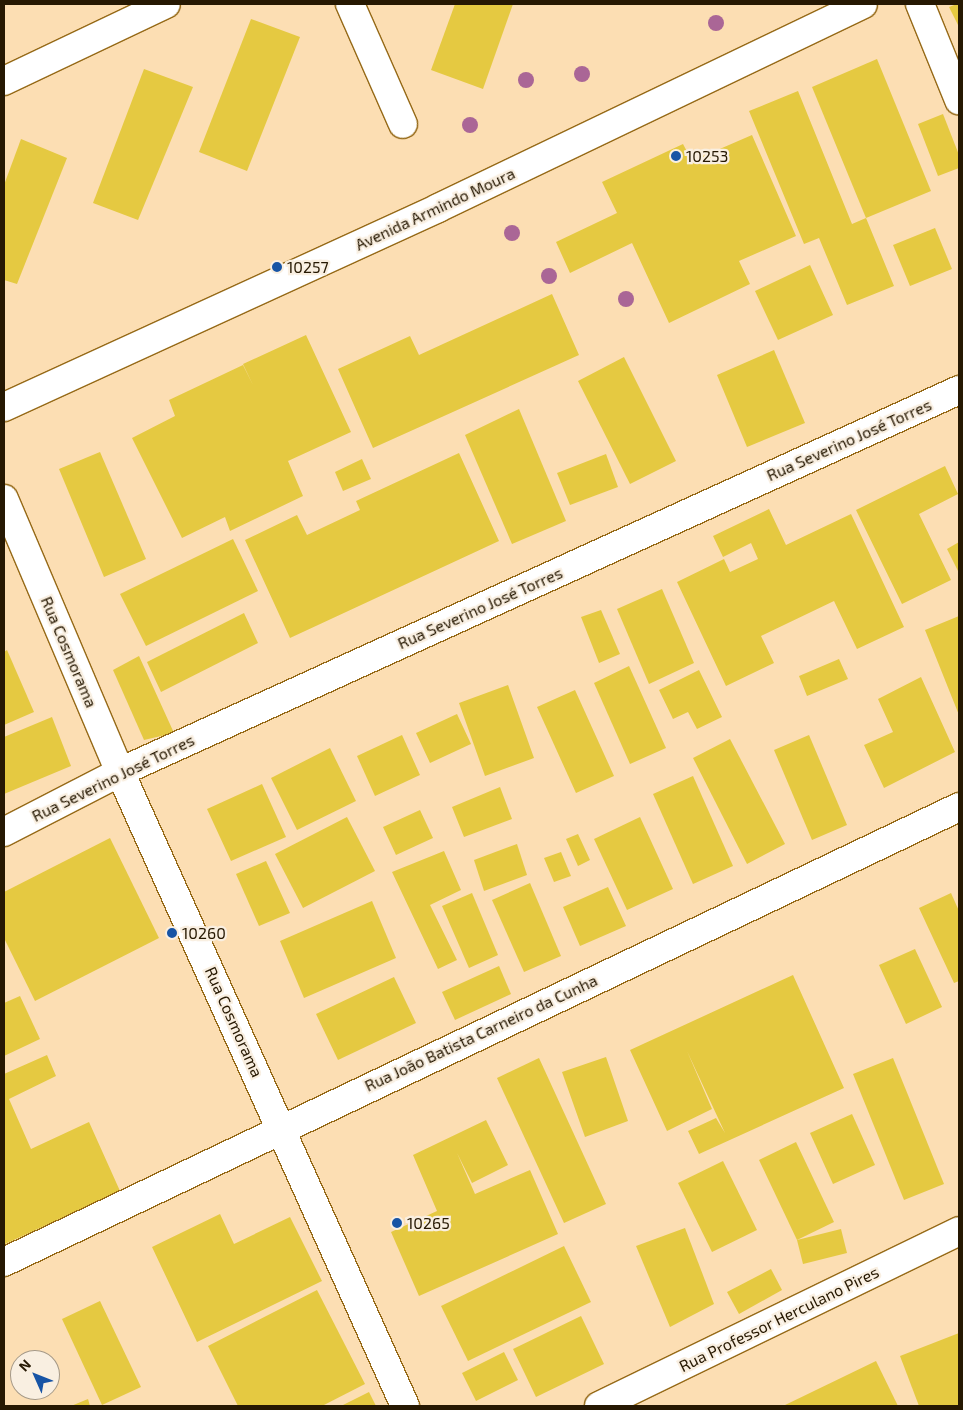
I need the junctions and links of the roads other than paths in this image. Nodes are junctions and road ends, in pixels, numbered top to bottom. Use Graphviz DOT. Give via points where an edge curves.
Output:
graph roads {
  1 [pos="166,4"];
  2 [pos="350,4"];
  3 [pos="863,4"];
  4 [pos="920,4"];
  5 [pos="4,81"];
  6 [pos="959,100"];
  7 [pos="402,124"];
  8 [pos="959,390"];
  9 [pos="4,407"];
  10 [pos="4,499"];
  11 [pos="120,772"];
  12 [pos="959,807"];
  13 [pos="4,832"];
  14 [pos="282,1127"];
  15 [pos="959,1232"];
  16 [pos="4,1262"];
  17 [pos="405,1406"];
  18 [pos="599,1406"];
  1 -- 5 [label="street"];
  2 -- 7 [label="street"];
  3 -- 9 [label="street, Avenida Armindo Moura" via="429,212"];
  4 -- 6 [label="street"];
  8 -- 11 [label="street, Rua Severino José Torres"];
  10 -- 11 [label="street, Rua Cosmorama"];
  11 -- 13 [label="street, Rua Severino José Torres"];
  11 -- 14 [label="street, Rua Cosmorama"];
  12 -- 14 [label="street, Rua João Batista Carneiro da Cunha"];
  14 -- 16 [label="street, Rua João Batista Carneiro da Cunha"];
  14 -- 17 [label="street, Rua Cosmorama"];
  15 -- 18 [label="street, Rua Professor Herculano Pires"];
}
